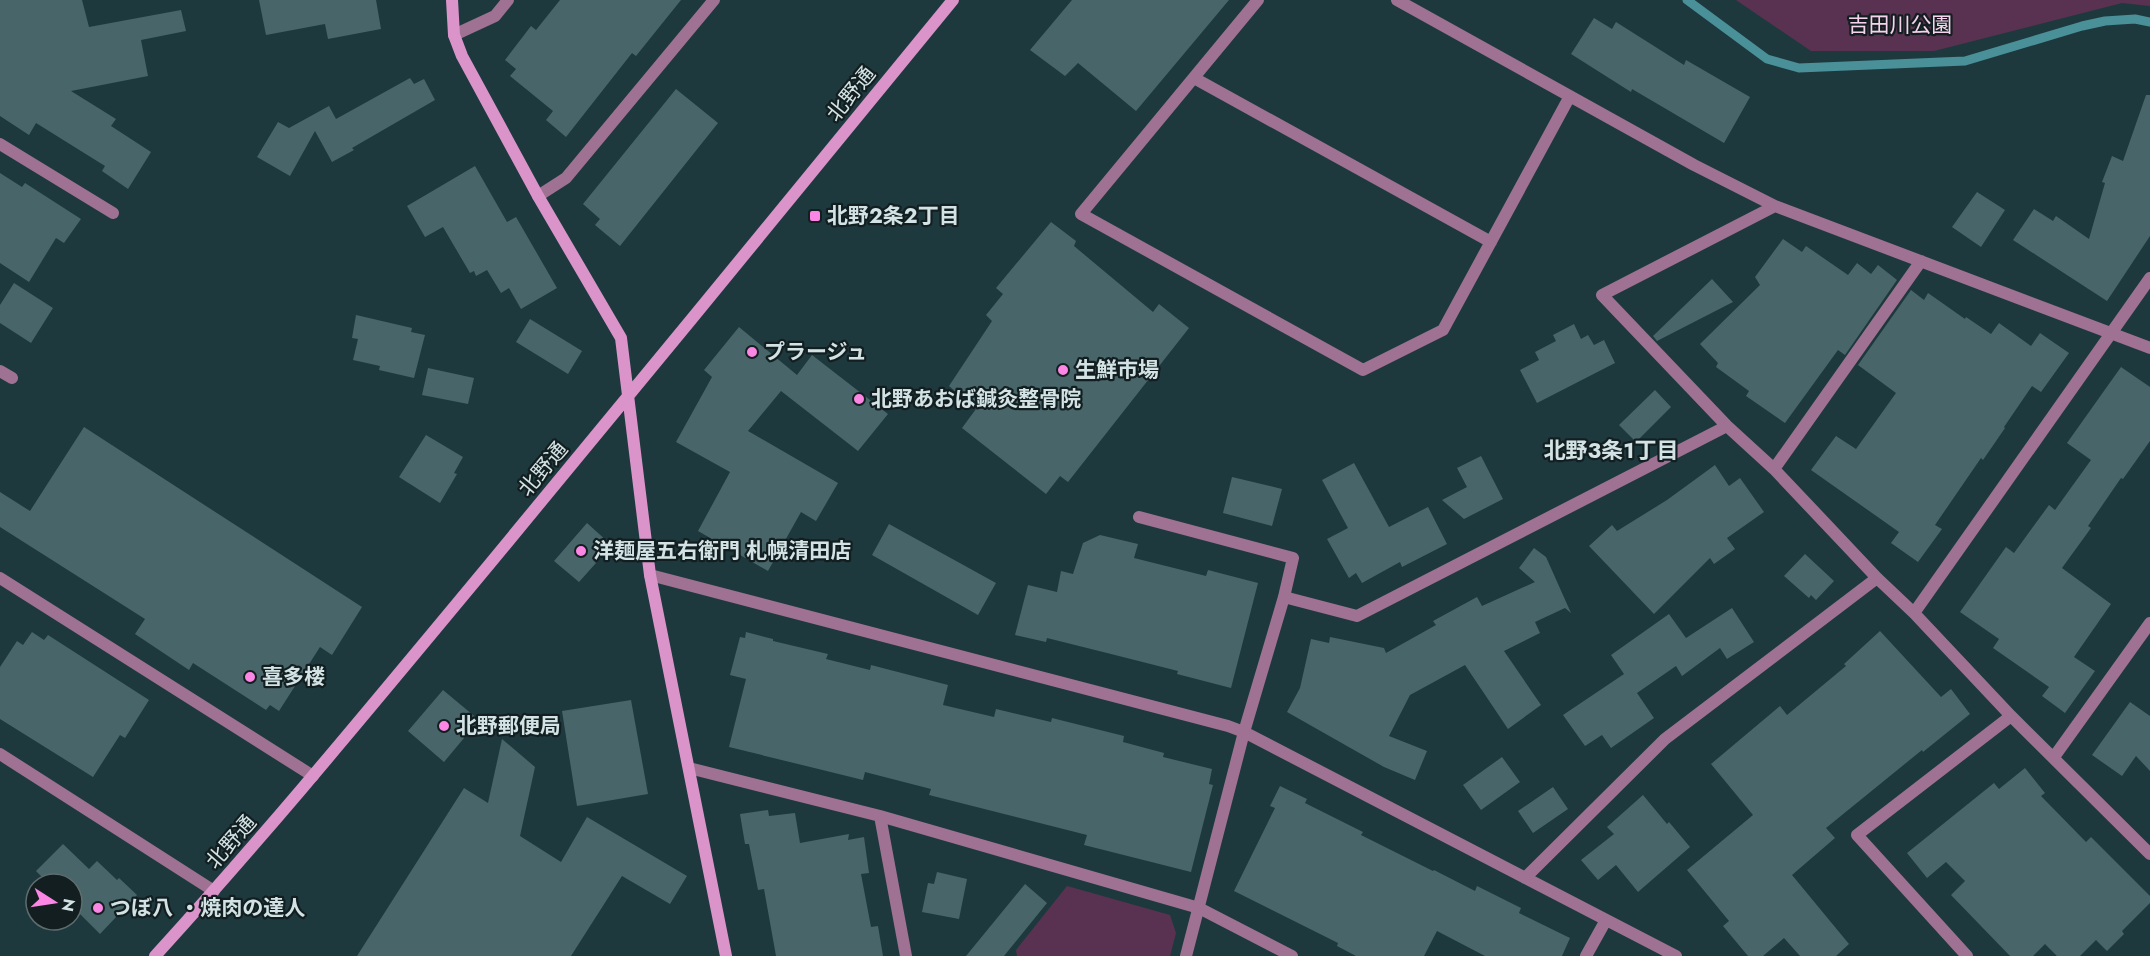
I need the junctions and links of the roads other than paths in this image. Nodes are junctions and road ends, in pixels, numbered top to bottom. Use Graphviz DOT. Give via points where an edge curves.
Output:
graph roads {
  1 [pos="452,0"];
  2 [pos="508,0"];
  3 [pos="714,0"];
  4 [pos="953,0"];
  5 [pos="1258,0"];
  6 [pos="1397,0"];
  7 [pos="454,35"];
  8 [pos="1194,78"];
  9 [pos="1570,96"];
  10 [pos="0,144"];
  11 [pos="538,196"];
  12 [pos="1775,206"];
  13 [pos="113,213"];
  14 [pos="1491,242"];
  15 [pos="1921,261"];
  16 [pos="2150,278"];
  17 [pos="2111,334"];
  18 [pos="2150,348"];
  19 [pos="0,371"];
  20 [pos="12,378"];
  21 [pos="629,396"];
  22 [pos="1727,426"];
  23 [pos="1774,469"];
  24 [pos="1139,517"];
  25 [pos="650,575"];
  26 [pos="0,578"];
  27 [pos="1878,578"];
  28 [pos="1284,597"];
  29 [pos="1914,613"];
  30 [pos="2150,623"];
  31 [pos="2011,716"];
  32 [pos="1244,732"];
  33 [pos="0,754"];
  34 [pos="2054,757"];
  35 [pos="689,768"];
  36 [pos="313,776"];
  37 [pos="880,816"];
  38 [pos="2150,854"];
  39 [pos="1525,878"];
  40 [pos="214,891"];
  41 [pos="1199,908"];
  42 [pos="1606,920"];
  43 [pos="154,956"];
  44 [pos="726,956"];
  45 [pos="906,956"];
  46 [pos="1186,956"];
  47 [pos="1292,956"];
  48 [pos="1586,956"];
  49 [pos="1676,956"];
  50 [pos="1967,956"];
  1 -- 7 [label="street"];
  2 -- 7 [label="street" via="495,16"];
  3 -- 11 [label="street" via="566,178"];
  4 -- 21 [label="street, 北野通"];
  5 -- 8 [label="street"];
  6 -- 9 [label="street"];
  7 -- 11 [label="street"];
  8 -- 14 [label="street"];
  8 -- 14 [label="street" via="1081,214 1363,370 1443,330"];
  9 -- 12 [label="street"];
  9 -- 14 [label="street"];
  10 -- 13 [label="street"];
  11 -- 21 [label="street" via="621,338"];
  12 -- 15 [label="street"];
  12 -- 22 [label="street" via="1602,296"];
  15 -- 17 [label="street"];
  15 -- 23 [label="street"];
  16 -- 17 [label="street"];
  17 -- 18 [label="street"];
  17 -- 29 [label="street"];
  19 -- 20 [label="street"];
  21 -- 25 [label="street"];
  21 -- 36 [label="street, 北野通"];
  22 -- 23 [label="street"];
  22 -- 28 [label="street" via="1357,616"];
  23 -- 27 [label="street"];
  24 -- 28 [label="street" via="1293,558"];
  25 -- 32 [label="street"];
  25 -- 35 [label="street"];
  26 -- 36 [label="street"];
  27 -- 29 [label="street"];
  27 -- 39 [label="street" via="1665,739"];
  28 -- 32 [label="street"];
  29 -- 31 [label="street"];
  30 -- 34 [label="street"];
  31 -- 34 [label="street"];
  31 -- 50 [label="street" via="1857,835"];
  32 -- 39 [label="street"];
  32 -- 41 [label="street"];
  33 -- 40 [label="street"];
  34 -- 38 [label="street"];
  35 -- 37 [label="street"];
  35 -- 44 [label="street"];
  36 -- 40 [label="street, 北野通"];
  37 -- 41 [label="street"];
  37 -- 45 [label="street"];
  39 -- 42 [label="street"];
  40 -- 43 [label="street, 北野通"];
  41 -- 46 [label="street"];
  41 -- 47 [label="street"];
  42 -- 48 [label="street"];
  42 -- 49 [label="street"];
}
